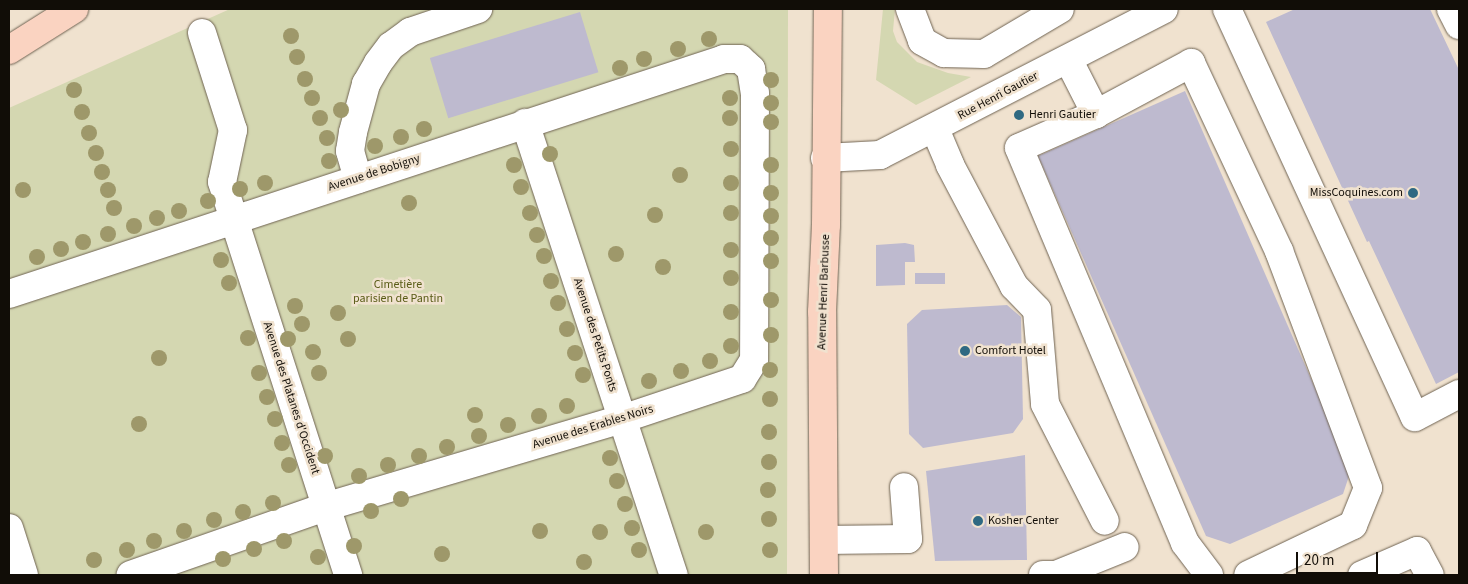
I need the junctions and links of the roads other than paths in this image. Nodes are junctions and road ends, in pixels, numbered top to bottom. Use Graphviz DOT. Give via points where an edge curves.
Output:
graph roads {
  1 [pos="74,9"];
  2 [pos="478,9"];
  3 [pos="828,9"];
  4 [pos="910,9"];
  5 [pos="1060,9"];
  6 [pos="1164,9"];
  7 [pos="1227,9"];
  8 [pos="1451,9"];
  9 [pos="1132,16"];
  10 [pos="1459,25"];
  11 [pos="202,33"];
  12 [pos="9,50"];
  13 [pos="1068,59"];
  14 [pos="740,60"];
  15 [pos="1096,114"];
  16 [pos="526,123"];
  17 [pos="935,129"];
  18 [pos="825,158"];
  19 [pos="358,179"];
  20 [pos="234,220"];
  21 [pos="9,294"];
  22 [pos="1459,394"];
  23 [pos="622,419"];
  24 [pos="904,487"];
  25 [pos="325,507"];
  26 [pos="1105,521"];
  27 [pos="9,528"];
  28 [pos="824,540"];
  29 [pos="1125,548"];
  30 [pos="1098,567"];
  31 [pos="24,575"];
  32 [pos="131,575"];
  33 [pos="348,575"];
  34 [pos="674,575"];
  35 [pos="824,575"];
  36 [pos="1043,575"];
  37 [pos="1209,575"];
  38 [pos="1248,575"];
  39 [pos="1362,575"];
  40 [pos="1430,575"];
  1 -- 12 [label="main road"];
  2 -- 19 [label="street" via="410,32 391,46 378,63 366,84 353,132 350,150"];
  3 -- 18 [label="main road, Avenue Henri Barbusse"];
  4 -- 5 [label="street" via="922,41 944,53 984,54"];
  6 -- 9 [label="street, Rue Henri Gautier"];
  7 -- 22 [label="street" via="1415,417"];
  8 -- 10 [label="street"];
  9 -- 13 [label="street, Rue Henri Gautier"];
  11 -- 20 [label="street, Avenue des Platanes d'Occident" via="234,130 222,182"];
  13 -- 15 [label="street"];
  13 -- 17 [label="street, Rue Henri Gautier"];
  14 -- 16 [label="street, Avenue de Bobigny" via="724,59"];
  14 -- 23 [label="street, Avenue des Erables Noirs" via="751,68 755,93 754,360 742,379"];
  15 -- 37 [label="street" via="1019,148 1185,543"];
  15 -- 38 [label="street" via="1191,63 1279,250 1368,488 1353,525"];
  16 -- 19 [label="street, Avenue de Bobigny"];
  16 -- 23 [label="street, Avenue des Petits Ponts"];
  17 -- 18 [label="street, Rue Henri Gautier" via="880,155"];
  17 -- 26 [label="street" via="950,166 1014,286 1037,310 1045,404"];
  18 -- 28 [label="main road, Avenue Henri Barbusse" via="822,312"];
  19 -- 20 [label="street, Avenue de Bobigny"];
  20 -- 21 [label="street, Avenue de Bobigny"];
  20 -- 25 [label="street, Avenue des Platanes d'Occident"];
  23 -- 25 [label="street, Avenue des Erables Noirs"];
  23 -- 34 [label="street, Avenue des Petits Ponts"];
  24 -- 28 [label="street" via="908,539"];
  25 -- 32 [label="street, Avenue des Erables Noirs"];
  25 -- 33 [label="street, Avenue des Platanes d'Occident"];
  27 -- 31 [label="street"];
  28 -- 35 [label="main road, Avenue Henri Barbusse"];
  29 -- 30 [label="street"];
  30 -- 36 [label="street"];
  39 -- 40 [label="street" via="1417,551"];
}
